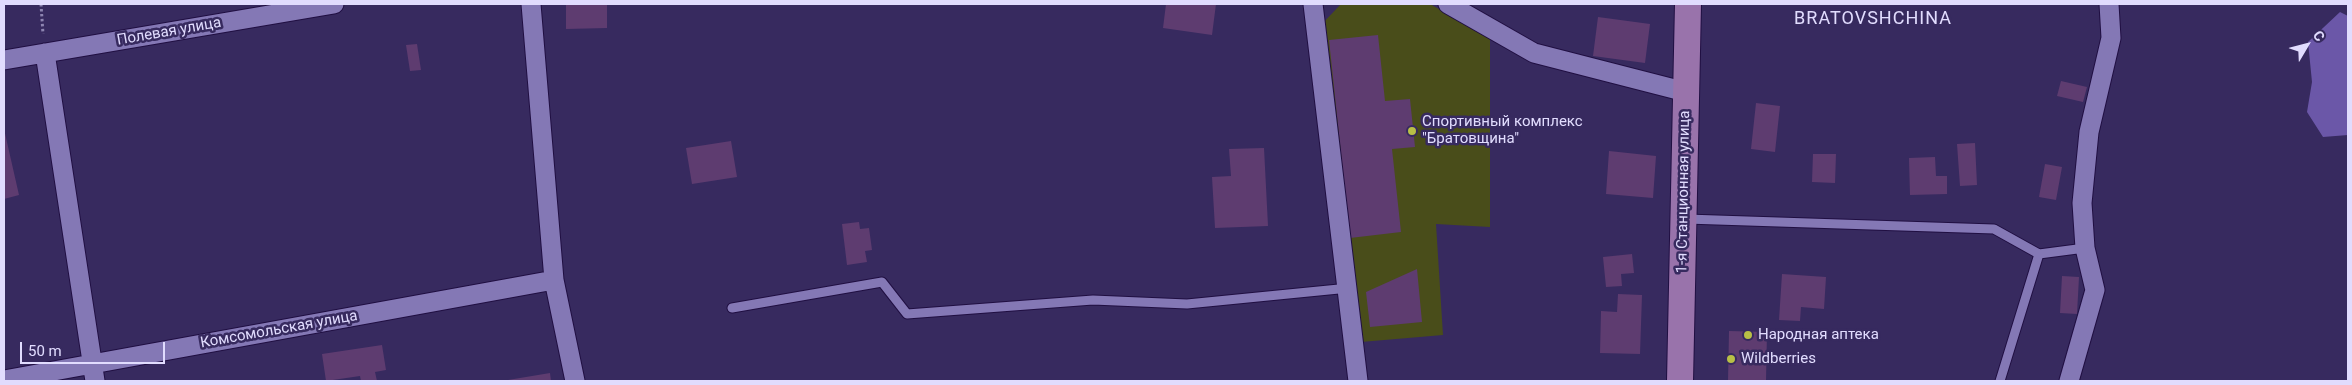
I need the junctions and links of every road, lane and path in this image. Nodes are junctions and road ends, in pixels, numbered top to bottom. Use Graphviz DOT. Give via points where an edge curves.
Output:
graph roads {
  1 [pos="41,4"];
  2 [pos="334,4"];
  3 [pos="530,4"];
  4 [pos="1313,4"];
  5 [pos="1448,4"];
  6 [pos="1688,4"];
  7 [pos="2109,4"];
  8 [pos="45,52"];
  9 [pos="4,60"];
  10 [pos="1686,92"];
  11 [pos="1684,219"];
  12 [pos="2085,248"];
  13 [pos="2038,254"];
  14 [pos="554,280"];
  15 [pos="1351,288"];
  16 [pos="732,308"];
  17 [pos="93,373"];
  18 [pos="4,380"];
  19 [pos="575,381"];
  20 [pos="1358,381"];
  21 [pos="1680,381"];
  22 [pos="2000,381"];
  23 [pos="2069,381"];
  1 -- 8 [label="path"];
  2 -- 8 [label="street, Полевая улица"];
  3 -- 14 [label="street"];
  4 -- 15 [label="street"];
  5 -- 10 [label="street" via="1534,53"];
  6 -- 10 [label="main road, 1-я Станционная улица"];
  7 -- 12 [label="street" via="2111,38 2088,141 2082,203"];
  8 -- 9 [label="street, Полевая улица"];
  8 -- 17 [label="street"];
  10 -- 11 [label="main road, 1-я Станционная улица"];
  11 -- 13 [label="lane" via="1994,229"];
  11 -- 21 [label="main road, 1-я Станционная улица"];
  12 -- 13 [label="lane"];
  12 -- 23 [label="street" via="2095,290"];
  13 -- 22 [label="lane"];
  14 -- 17 [label="street, Комсомольская улица"];
  14 -- 19 [label="street"];
  15 -- 16 [label="lane" via="1187,304 1093,300 907,314 882,282"];
  15 -- 20 [label="street"];
  17 -- 18 [label="street, Комсомольская улица"];
}
